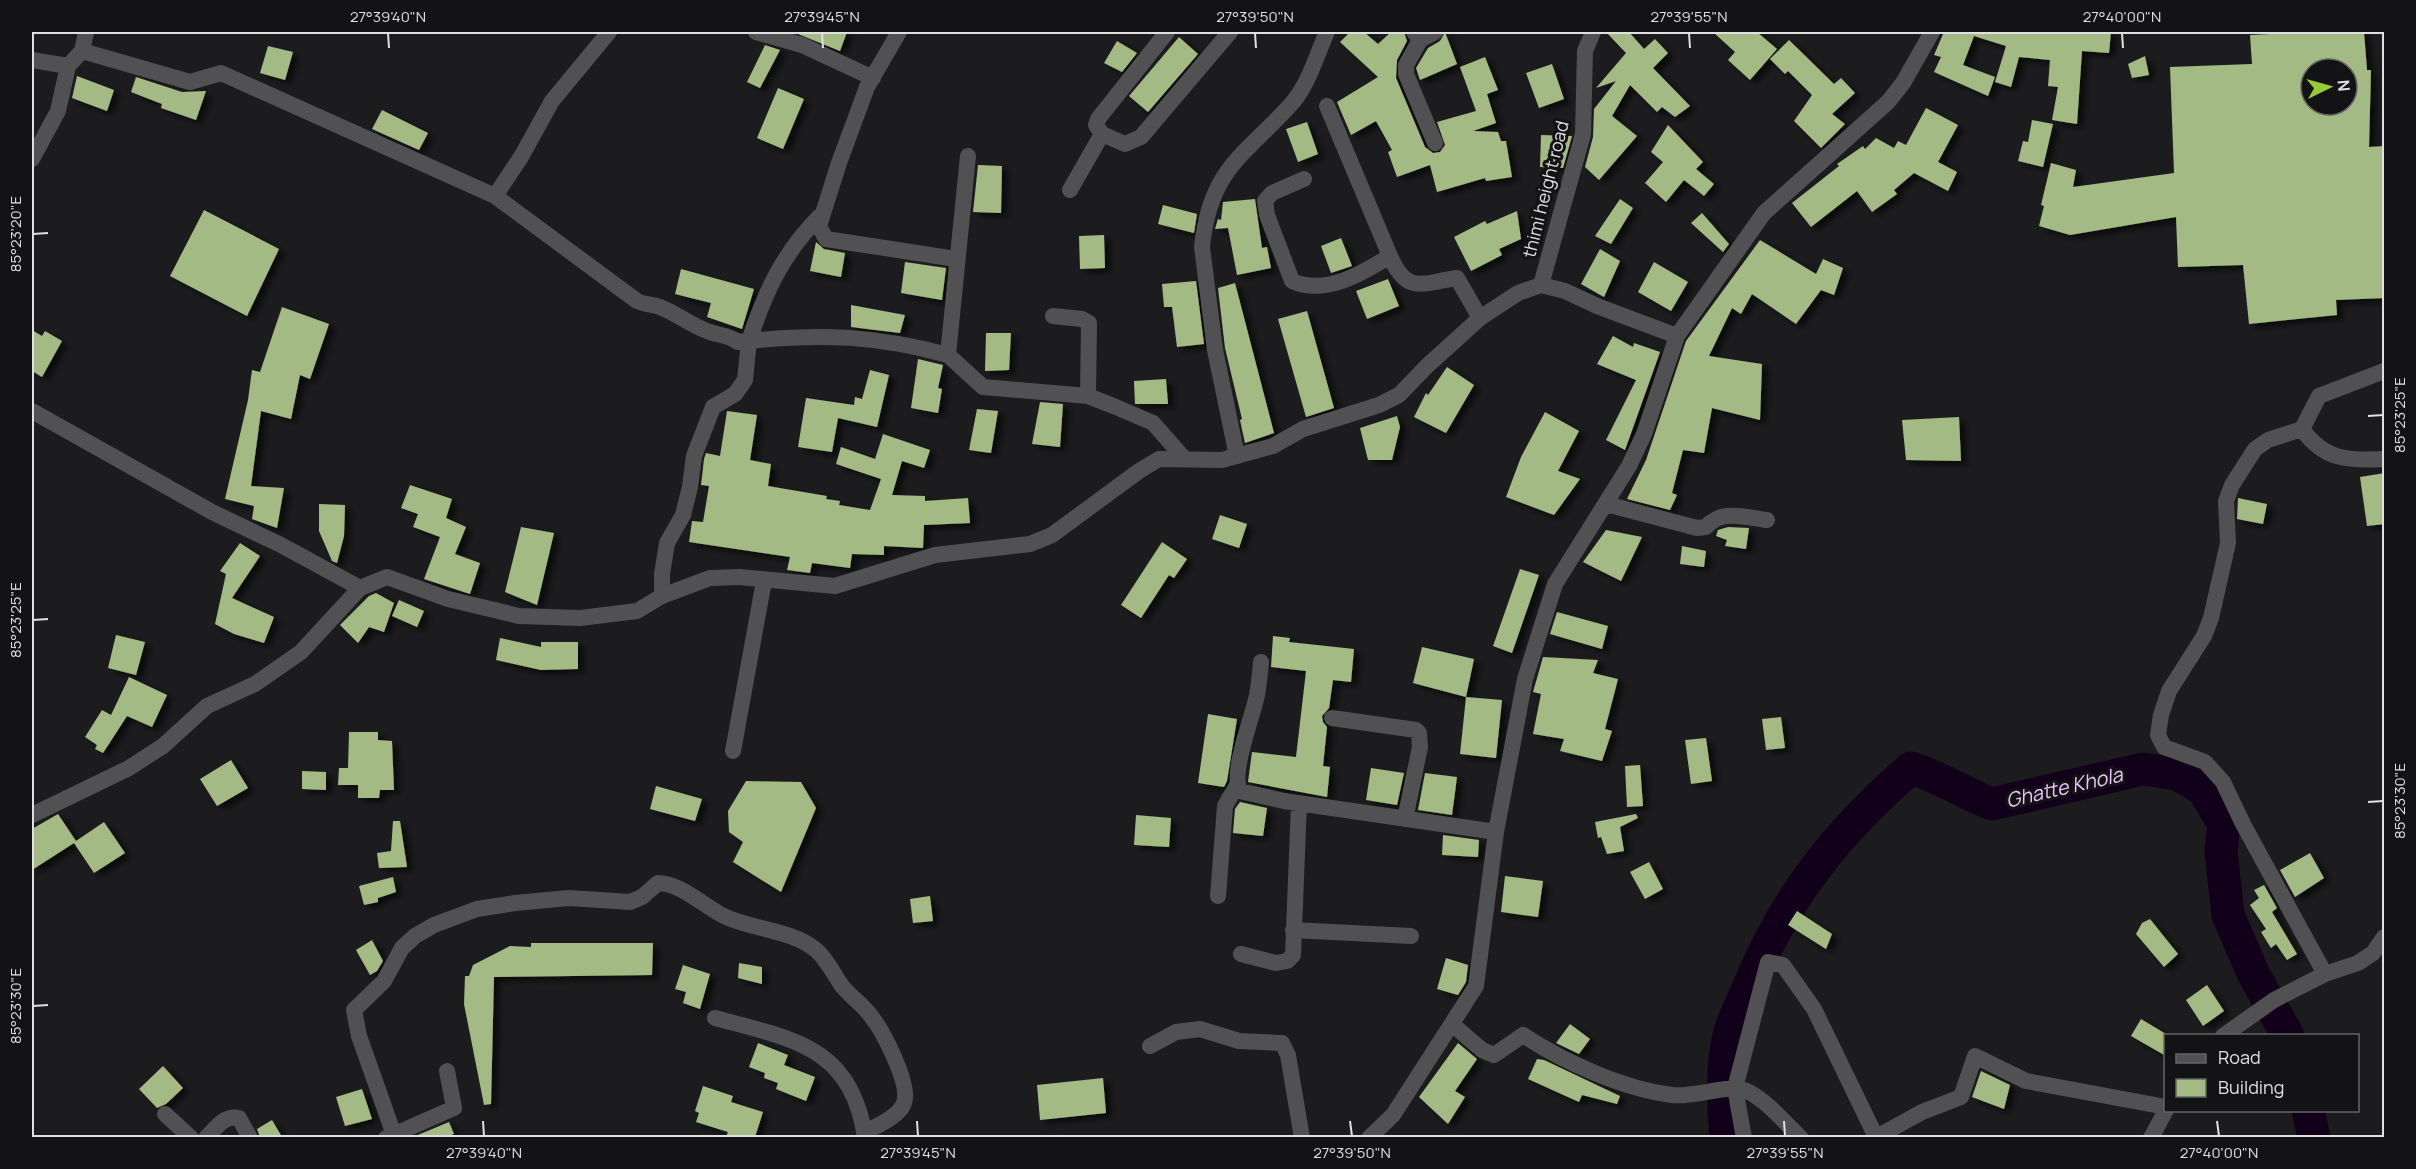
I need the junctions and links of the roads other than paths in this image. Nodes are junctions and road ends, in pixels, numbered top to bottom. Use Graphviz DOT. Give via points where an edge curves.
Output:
graph roads {
  1 [pos="86,32"];
  2 [pos="609,32"];
  3 [pos="756,32"];
  4 [pos="899,32"];
  5 [pos="1167,32"];
  6 [pos="1230,32"];
  7 [pos="1327,32"];
  8 [pos="1435,32"];
  9 [pos="1593,32"];
  10 [pos="1932,32"];
  11 [pos="1417,36"];
  12 [pos="82,51"];
  13 [pos="32,60"];
  14 [pos="68,66"];
  15 [pos="873,78"];
  16 [pos="1327,106"];
  17 [pos="1102,134"];
  18 [pos="1435,143"];
  19 [pos="968,156"];
  20 [pos="32,159"];
  21 [pos="1304,179"];
  22 [pos="1070,190"];
  23 [pos="495,196"];
  24 [pos="820,216"];
  25 [pos="1390,256"];
  26 [pos="956,259"];
  27 [pos="1541,285"];
  28 [pos="1053,316"];
  29 [pos="1480,318"];
  30 [pos="1677,336"];
  31 [pos="749,341"];
  32 [pos="948,355"];
  33 [pos="2385,371"];
  34 [pos="1088,396"];
  35 [pos="32,411"];
  36 [pos="2302,429"];
  37 [pos="1237,456"];
  38 [pos="1183,457"];
  39 [pos="2385,459"];
  40 [pos="1606,504"];
  41 [pos="1767,520"];
  42 [pos="764,581"];
  43 [pos="360,588"];
  44 [pos="662,596"];
  45 [pos="1261,662"];
  46 [pos="1332,718"];
  47 [pos="733,751"];
  48 [pos="1237,785"];
  49 [pos="1299,803"];
  50 [pos="32,815"];
  51 [pos="1405,819"];
  52 [pos="1496,832"];
  53 [pos="1218,896"];
  54 [pos="1293,930"];
  55 [pos="1411,936"];
  56 [pos="2385,937"];
  57 [pos="1241,954"];
  58 [pos="2325,974"];
  59 [pos="715,1018"];
  60 [pos="1452,1024"];
  61 [pos="2224,1034"];
  62 [pos="1150,1046"];
  63 [pos="447,1071"];
  64 [pos="1736,1089"];
  65 [pos="2164,1109"];
  66 [pos="2164,1112"];
  67 [pos="165,1114"];
  68 [pos="390,1135"];
  69 [pos="865,1135"];
  70 [pos="191,1137"];
  71 [pos="206,1137"];
  72 [pos="250,1137"];
  73 [pos="1302,1137"];
  74 [pos="1369,1137"];
  75 [pos="1744,1137"];
  76 [pos="1801,1137"];
  77 [pos="1876,1137"];
  78 [pos="2151,1137"];
  1 -- 12 [label="street"];
  2 -- 23 [label="street" via="552,101"];
  3 -- 15 [label="street" via="802,45"];
  4 -- 15 [label="street"];
  5 -- 17 [label="street" via="1098,119 1096,125"];
  6 -- 17 [label="street" via="1142,136 1125,144"];
  7 -- 37 [label="street" via="1293,102 1225,172 1204,234 1202,247 1215,350"];
  8 -- 11 [label="street"];
  9 -- 27 [label="street, thimi height road" via="1585,51 1583,134"];
  10 -- 30 [label="street" via="1888,102 1764,213"];
  11 -- 18 [label="street" via="1406,74"];
  12 -- 14 [label="street"];
  12 -- 23 [label="street" via="190,82 221,73"];
  13 -- 14 [label="street"];
  14 -- 20 [label="street" via="58,111"];
  15 -- 24 [label="street"];
  16 -- 25 [label="street"];
  17 -- 22 [label="street"];
  19 -- 26 [label="street"];
  21 -- 25 [label="street" via="1272,193 1265,201 1292,281 1302,285 1339,282"];
  23 -- 31 [label="street" via="637,301 649,307 658,306 709,332 728,335 738,342"];
  24 -- 26 [label="street" via="819,226 826,239"];
  24 -- 31 [label="street" via="785,256"];
  25 -- 29 [label="street" via="1399,276 1411,284 1457,278"];
  26 -- 32 [label="street"];
  27 -- 29 [label="street" via="1518,293"];
  27 -- 30 [label="street"];
  28 -- 34 [label="street" via="1089,323"];
  29 -- 37 [label="street" via="1399,395 1304,429 1273,446"];
  30 -- 40 [label="street" via="1644,434"];
  31 -- 32 [label="street" via="827,335 905,343"];
  31 -- 44 [label="street" via="745,380 735,394 713,407 694,456 683,515 667,543"];
  32 -- 34 [label="street" via="983,387"];
  33 -- 36 [label="street" via="2319,396"];
  34 -- 38 [label="street" via="1154,423"];
  35 -- 43 [label="street" via="212,512"];
  36 -- 39 [label="street" via="2315,447 2354,460"];
  36 -- 58 [label="street" via="2268,440 2255,449 2232,485 2226,501 2228,543 2211,618 2169,691 2158,735 2164,747 2205,762 2223,782"];
  37 -- 38 [label="street" via="1222,460"];
  38 -- 42 [label="street" via="1159,459 1052,535 1030,544 934,555 835,586"];
  40 -- 41 [label="street" via="1697,528 1727,515"];
  40 -- 52 [label="street" via="1555,584 1525,679"];
  42 -- 44 [label="street" via="710,578"];
  42 -- 47 [label="street"];
  43 -- 44 [label="street" via="387,577 448,599 519,616 580,618 637,611"];
  43 -- 50 [label="street" via="301,652 255,684 207,706 163,746 129,768"];
  45 -- 48 [label="street"];
  46 -- 51 [label="street" via="1419,733 1420,747"];
  48 -- 49 [label="street" via="1255,796"];
  48 -- 53 [label="street" via="1225,806"];
  49 -- 51 [label="street"];
  49 -- 54 [label="street"];
  51 -- 52 [label="street"];
  52 -- 60 [label="street" via="1476,986"];
  54 -- 55 [label="street"];
  54 -- 57 [label="street" via="1293,955 1287,961 1276,963"];
  56 -- 58 [label="street" via="2373,953 2358,963"];
  58 -- 61 [label="street" via="2274,1000"];
  59 -- 69 [label="street" via="776,1034 819,1052 843,1075 860,1105"];
  60 -- 64 [label="street" via="1482,1050 1494,1055 1524,1035 1592,1073 1671,1095 1693,1096"];
  60 -- 74 [label="street" via="1393,1115"];
  62 -- 73 [label="street" via="1176,1032 1200,1029 1239,1041 1282,1043 1288,1055"];
  63 -- 68 [label="street" via="454,1108"];
  64 -- 75 [label="street"];
  64 -- 76 [label="street" via="1748,1091"];
  64 -- 77 [label="street" via="1768,962 1775,962 1783,965 1814,1009"];
  65 -- 77 [label="street" via="2026,1081 1975,1056 1961,1096"];
  66 -- 78 [label="street"];
  67 -- 70 [label="street"];
  68 -- 69 [label="street" via="354,1010 384,981 402,948 415,936 477,909 569,898 630,902 658,884 668,884 722,915 817,950 844,989 872,1016 895,1058 905,1088 904,1103 896,1114"];
  71 -- 72 [label="street" via="233,1116 239,1118"];
}
